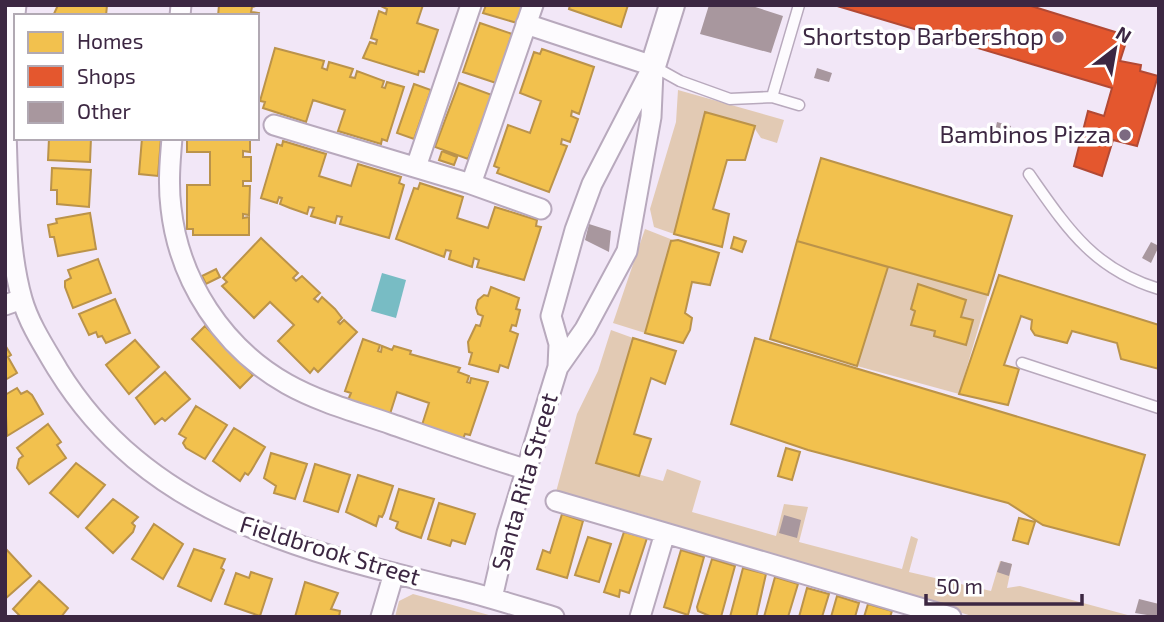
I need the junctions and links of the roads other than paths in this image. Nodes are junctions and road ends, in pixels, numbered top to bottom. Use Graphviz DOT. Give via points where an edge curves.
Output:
graph roads {
  1 [pos="471,5"];
  2 [pos="533,5"];
  3 [pos="672,5"];
  4 [pos="799,5"];
  5 [pos="14,23"];
  6 [pos="526,24"];
  7 [pos="653,66"];
  8 [pos="772,97"];
  9 [pos="5,104"];
  10 [pos="799,106"];
  11 [pos="274,125"];
  12 [pos="172,140"];
  13 [pos="416,167"];
  14 [pos="1029,174"];
  15 [pos="471,184"];
  16 [pos="541,209"];
  17 [pos="1159,289"];
  18 [pos="14,302"];
  19 [pos="1023,363"];
  20 [pos="558,367"];
  21 [pos="1159,408"];
  22 [pos="528,470"];
  23 [pos="556,501"];
  24 [pos="664,533"];
  25 [pos="394,573"];
  26 [pos="492,598"];
  27 [pos="381,617"];
  28 [pos="554,617"];
  29 [pos="640,617"];
  30 [pos="951,617"];
  1 -- 13 [label="street"];
  2 -- 6 [label="street"];
  3 -- 7 [label="street, Santa Rita Street"];
  4 -- 8 [label="lane"];
  5 -- 9 [label="street, Fieldbrook Street"];
  6 -- 7 [label="street"];
  6 -- 15 [label="street"];
  7 -- 8 [label="lane" via="680,82 730,99"];
  7 -- 20 [label="street, Santa Rita Street" via="650,117 627,251 585,329"];
  7 -- 20 [label="street, Santa Rita Street" via="592,184 575,230 551,316 559,344"];
  8 -- 10 [label="lane"];
  9 -- 18 [label="street, Fieldbrook Street"];
  11 -- 13 [label="street"];
  12 -- 22 [label="street" via="171,207 181,255 201,300 247,355 308,395"];
  13 -- 15 [label="street"];
  14 -- 17 [label="lane" via="1068,230 1096,259"];
  15 -- 16 [label="street"];
  18 -- 25 [label="street, Fieldbrook Street" via="83,406 145,469 179,493 268,537"];
  19 -- 21 [label="lane"];
  20 -- 22 [label="street, Santa Rita Street"];
  22 -- 26 [label="street, Santa Rita Street"];
  23 -- 24 [label="street"];
  24 -- 29 [label="street"];
  24 -- 30 [label="street"];
  25 -- 26 [label="street, Fieldbrook Street"];
  25 -- 27 [label="street"];
  26 -- 28 [label="street, Fieldbrook Street"];
}
